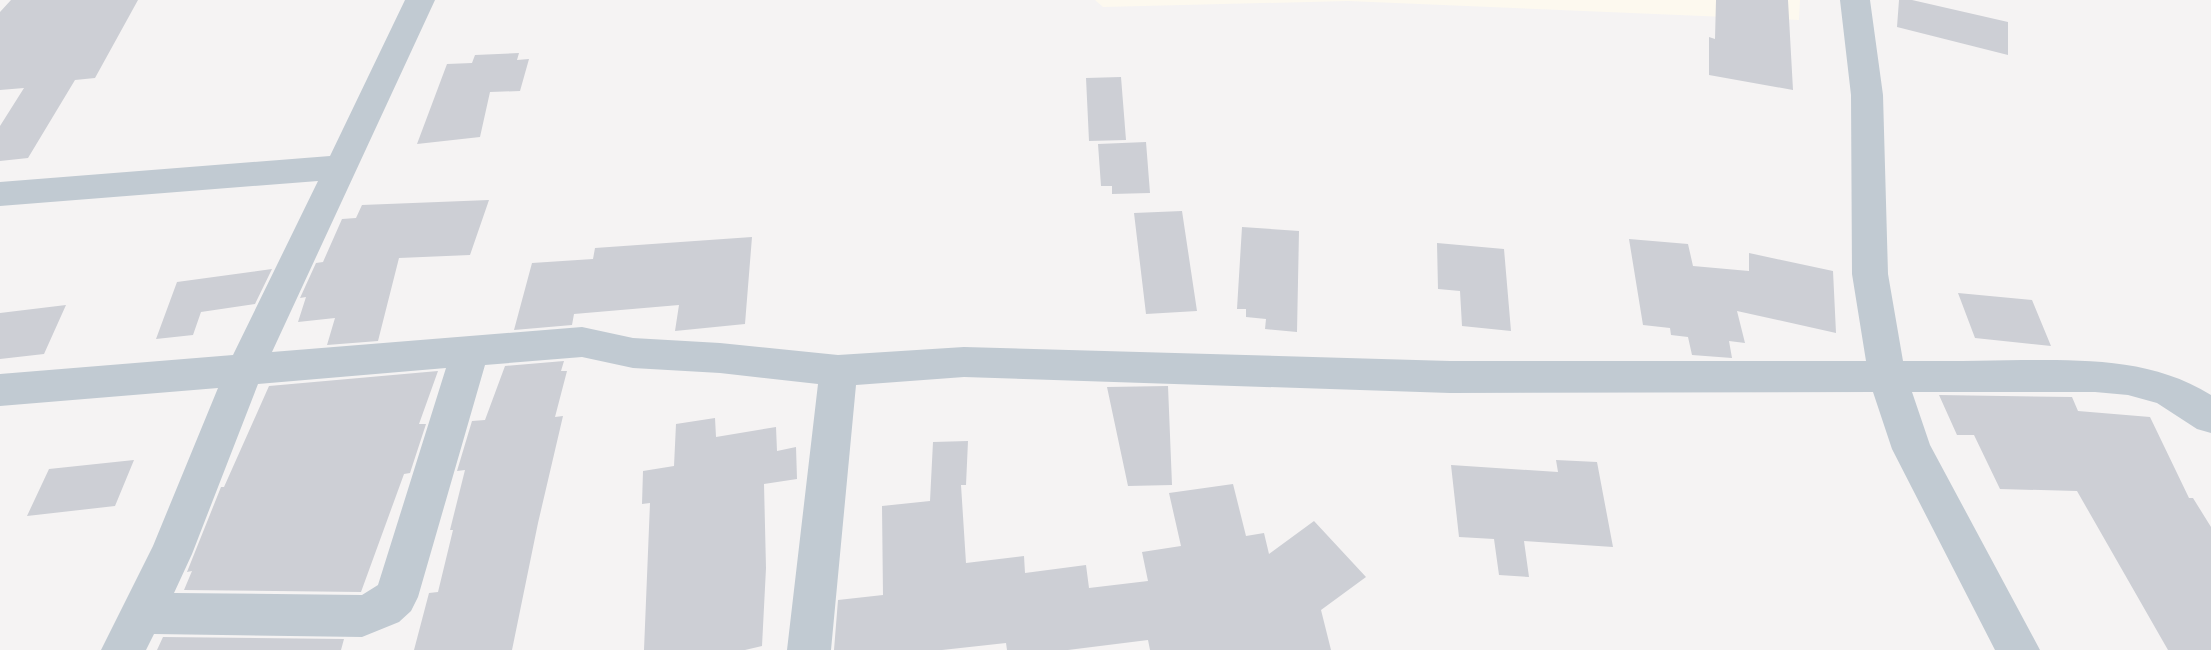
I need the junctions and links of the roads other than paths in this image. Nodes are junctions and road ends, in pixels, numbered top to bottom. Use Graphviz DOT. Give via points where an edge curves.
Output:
graph roads {
  1 [pos="420,0"];
  2 [pos="1855,0"];
  3 [pos="339,167"];
  4 [pos="0,194"];
  5 [pos="470,351"];
  6 [pos="245,369"];
  7 [pos="838,371"];
  8 [pos="1887,376"];
  9 [pos="0,390"];
  10 [pos="2211,418"];
  11 [pos="142,613"];
  12 [pos="123,650"];
  13 [pos="809,650"];
  14 [pos="2018,650"];
  1 -- 3 [label="street"];
  2 -- 8 [label="street" via="1867,95 1870,274"];
  3 -- 4 [label="street"];
  3 -- 6 [label="street"];
  5 -- 6 [label="street"];
  5 -- 7 [label="street" via="582,342 633,354"];
  5 -- 11 [label="street" via="396,597 384,608 362,616"];
  6 -- 9 [label="street"];
  6 -- 11 [label="street" via="171,554"];
  7 -- 8 [label="street" via="964,362 1450,377"];
  7 -- 13 [label="street"];
  8 -- 10 [label="street" via="2137,379 2172,391"];
  8 -- 14 [label="street" via="1912,449"];
  11 -- 12 [label="street"];
}
